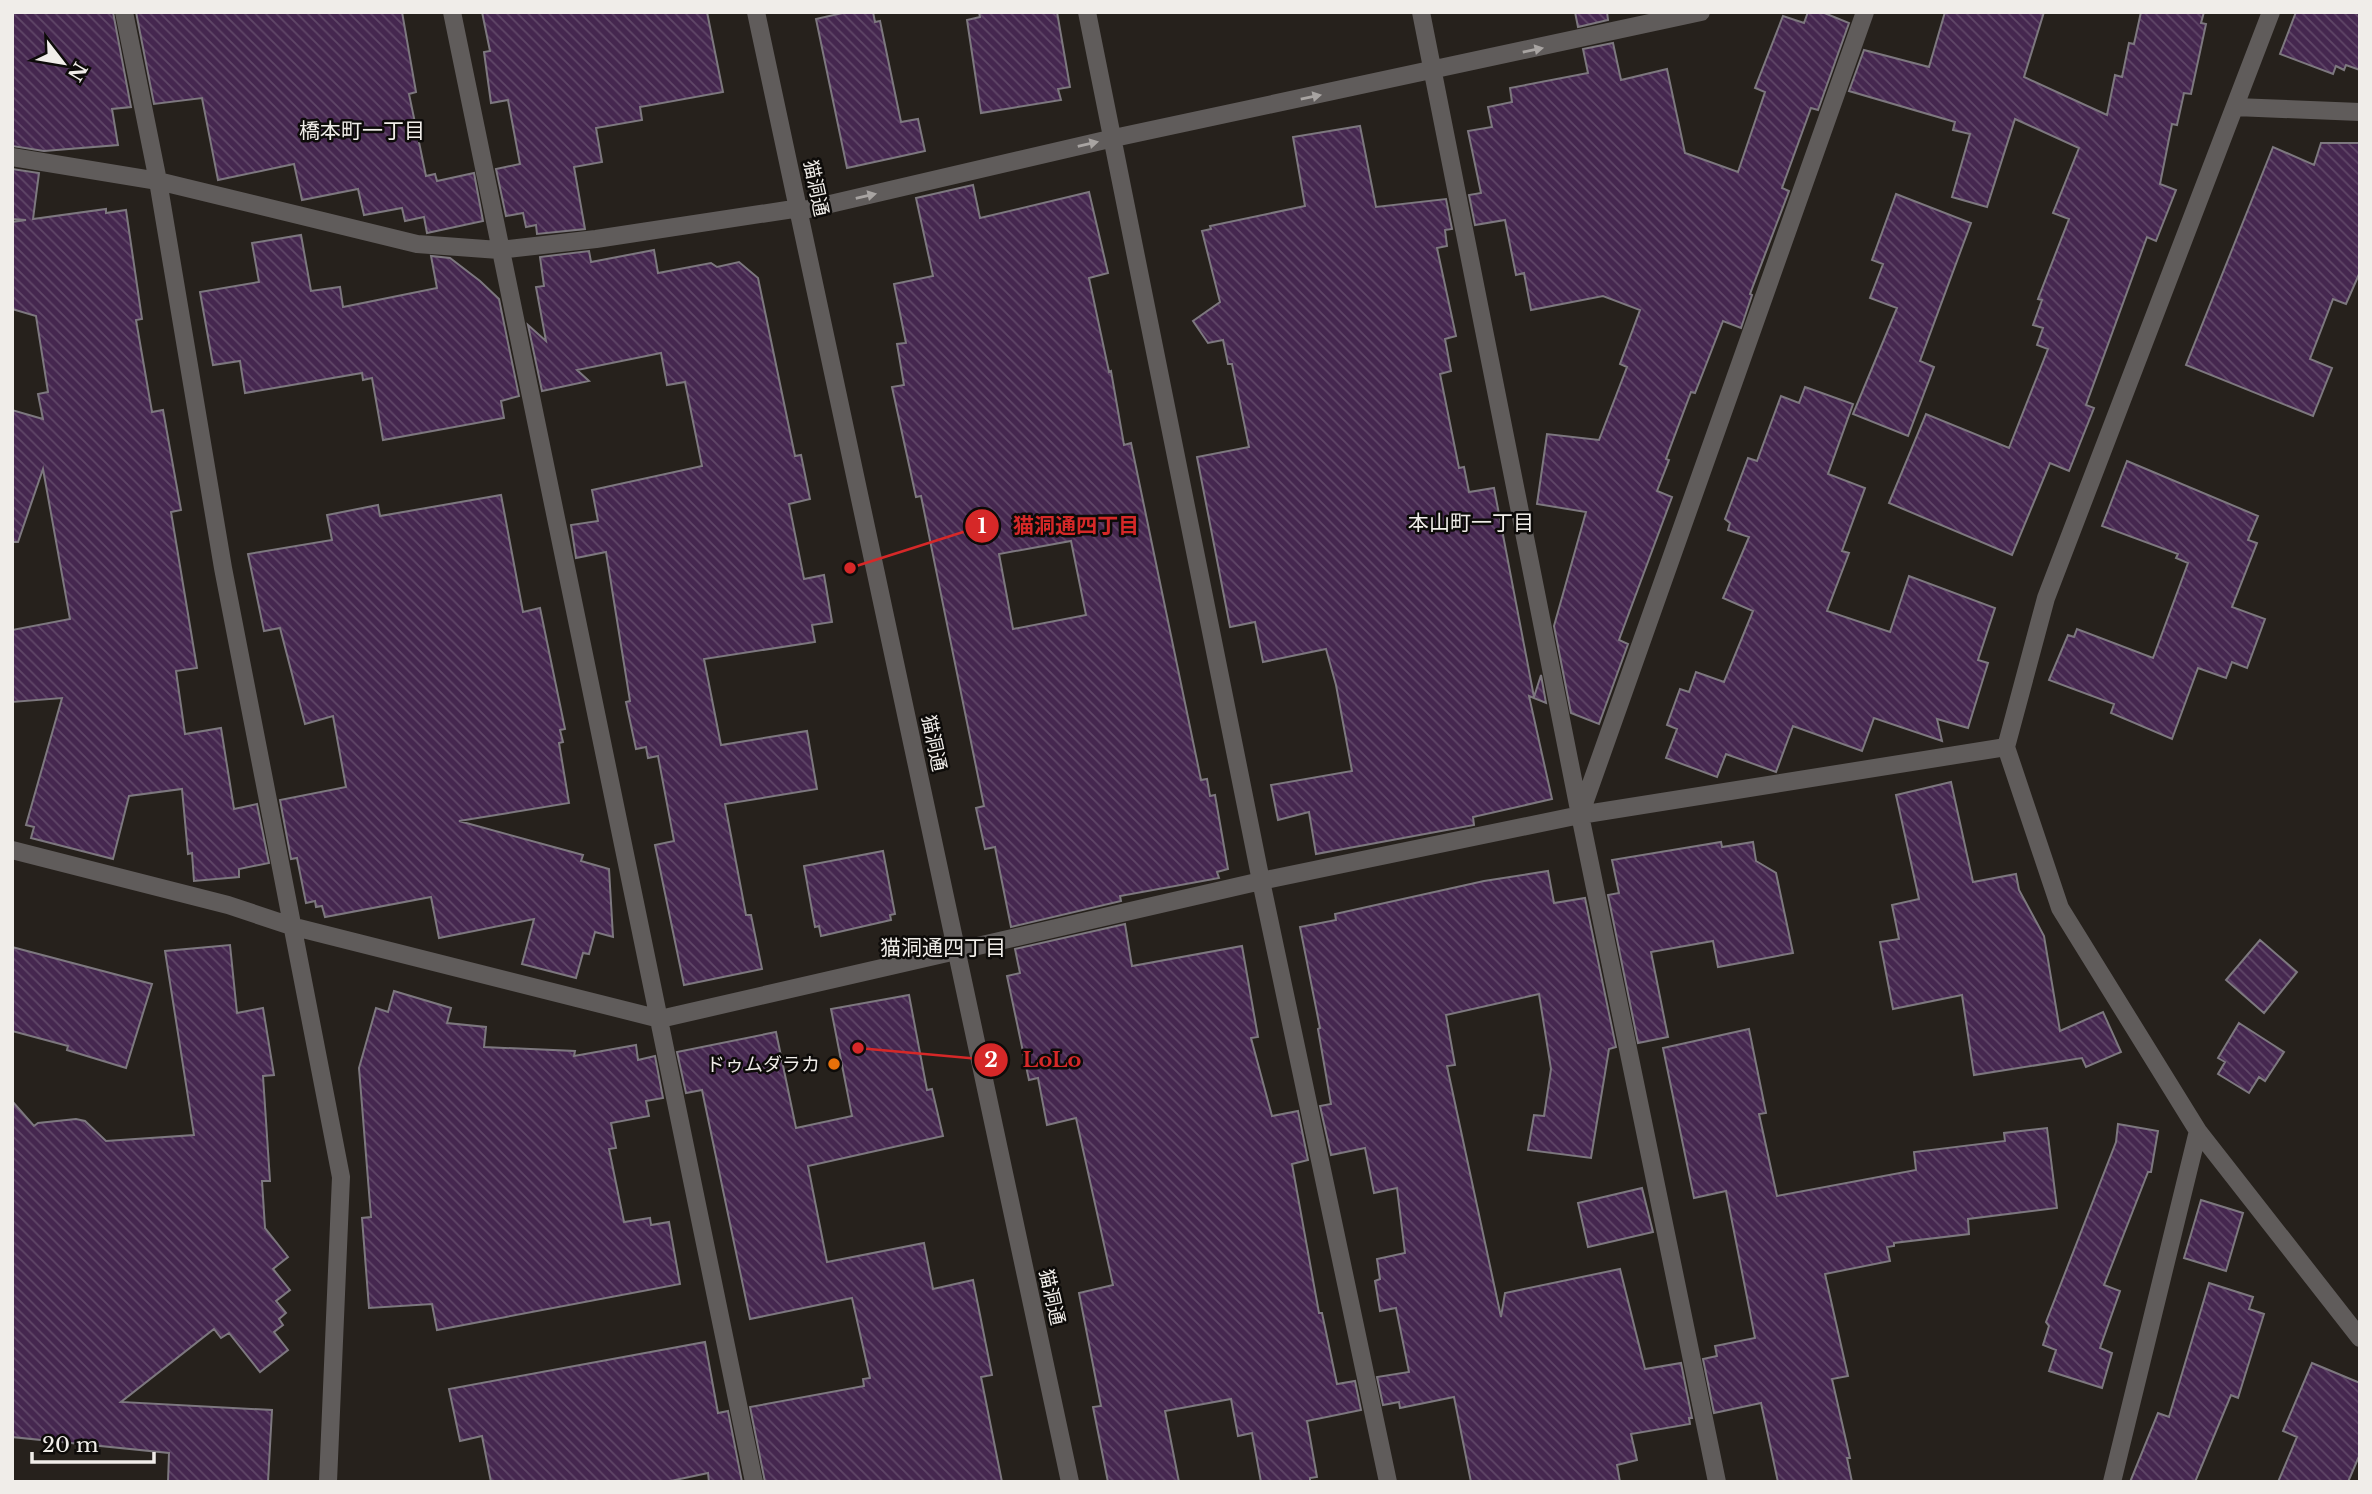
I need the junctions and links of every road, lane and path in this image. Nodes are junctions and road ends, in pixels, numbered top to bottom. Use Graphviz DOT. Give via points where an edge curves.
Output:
graph roads {
  1 [pos="124,12"];
  2 [pos="452,12"];
  3 [pos="756,12"];
  4 [pos="1087,12"];
  5 [pos="1421,12"];
  6 [pos="1865,12"];
  7 [pos="2271,12"];
  8 [pos="1695,13"];
  9 [pos="1432,72"];
  10 [pos="2235,107"];
  11 [pos="2360,112"];
  12 [pos="1114,138"];
  13 [pos="12,157"];
  14 [pos="158,181"];
  15 [pos="800,209"];
  16 [pos="499,250"];
  17 [pos="2006,747"];
  18 [pos="1580,815"];
  19 [pos="12,850"];
  20 [pos="1261,881"];
  21 [pos="291,926"];
  22 [pos="957,951"];
  23 [pos="660,1019"];
  24 [pos="2198,1131"];
  25 [pos="2360,1338"];
  26 [pos="328,1482"];
  27 [pos="754,1482"];
  28 [pos="1070,1482"];
  29 [pos="1388,1482"];
  30 [pos="1717,1482"];
  31 [pos="2112,1482"];
  1 -- 14 [label="street"];
  2 -- 16 [label="street"];
  3 -- 15 [label="street, 猫洞通"];
  4 -- 12 [label="street"];
  5 -- 9 [label="street"];
  6 -- 18 [label="street"];
  7 -- 10 [label="street"];
  9 -- 8 [label="street, one-way"];
  12 -- 9 [label="street, one-way"];
  9 -- 18 [label="street"];
  10 -- 11 [label="street"];
  10 -- 17 [label="street" via="2046,598"];
  15 -- 12 [label="street, one-way"];
  12 -- 20 [label="street"];
  13 -- 14 [label="street"];
  14 -- 16 [label="street" via="418,244"];
  14 -- 21 [label="street" via="223,568"];
  15 -- 16 [label="street"];
  15 -- 22 [label="street, 猫洞通"];
  16 -- 23 [label="street"];
  17 -- 18 [label="street"];
  17 -- 24 [label="street" via="2060,908"];
  18 -- 20 [label="street"];
  18 -- 30 [label="street"];
  19 -- 21 [label="street" via="228,905"];
  20 -- 22 [label="street"];
  20 -- 29 [label="street"];
  21 -- 23 [label="street"];
  21 -- 26 [label="street" via="341,1177"];
  22 -- 23 [label="street"];
  22 -- 28 [label="street, 猫洞通"];
  23 -- 27 [label="street"];
  24 -- 25 [label="street"];
  24 -- 31 [label="street"];
}
